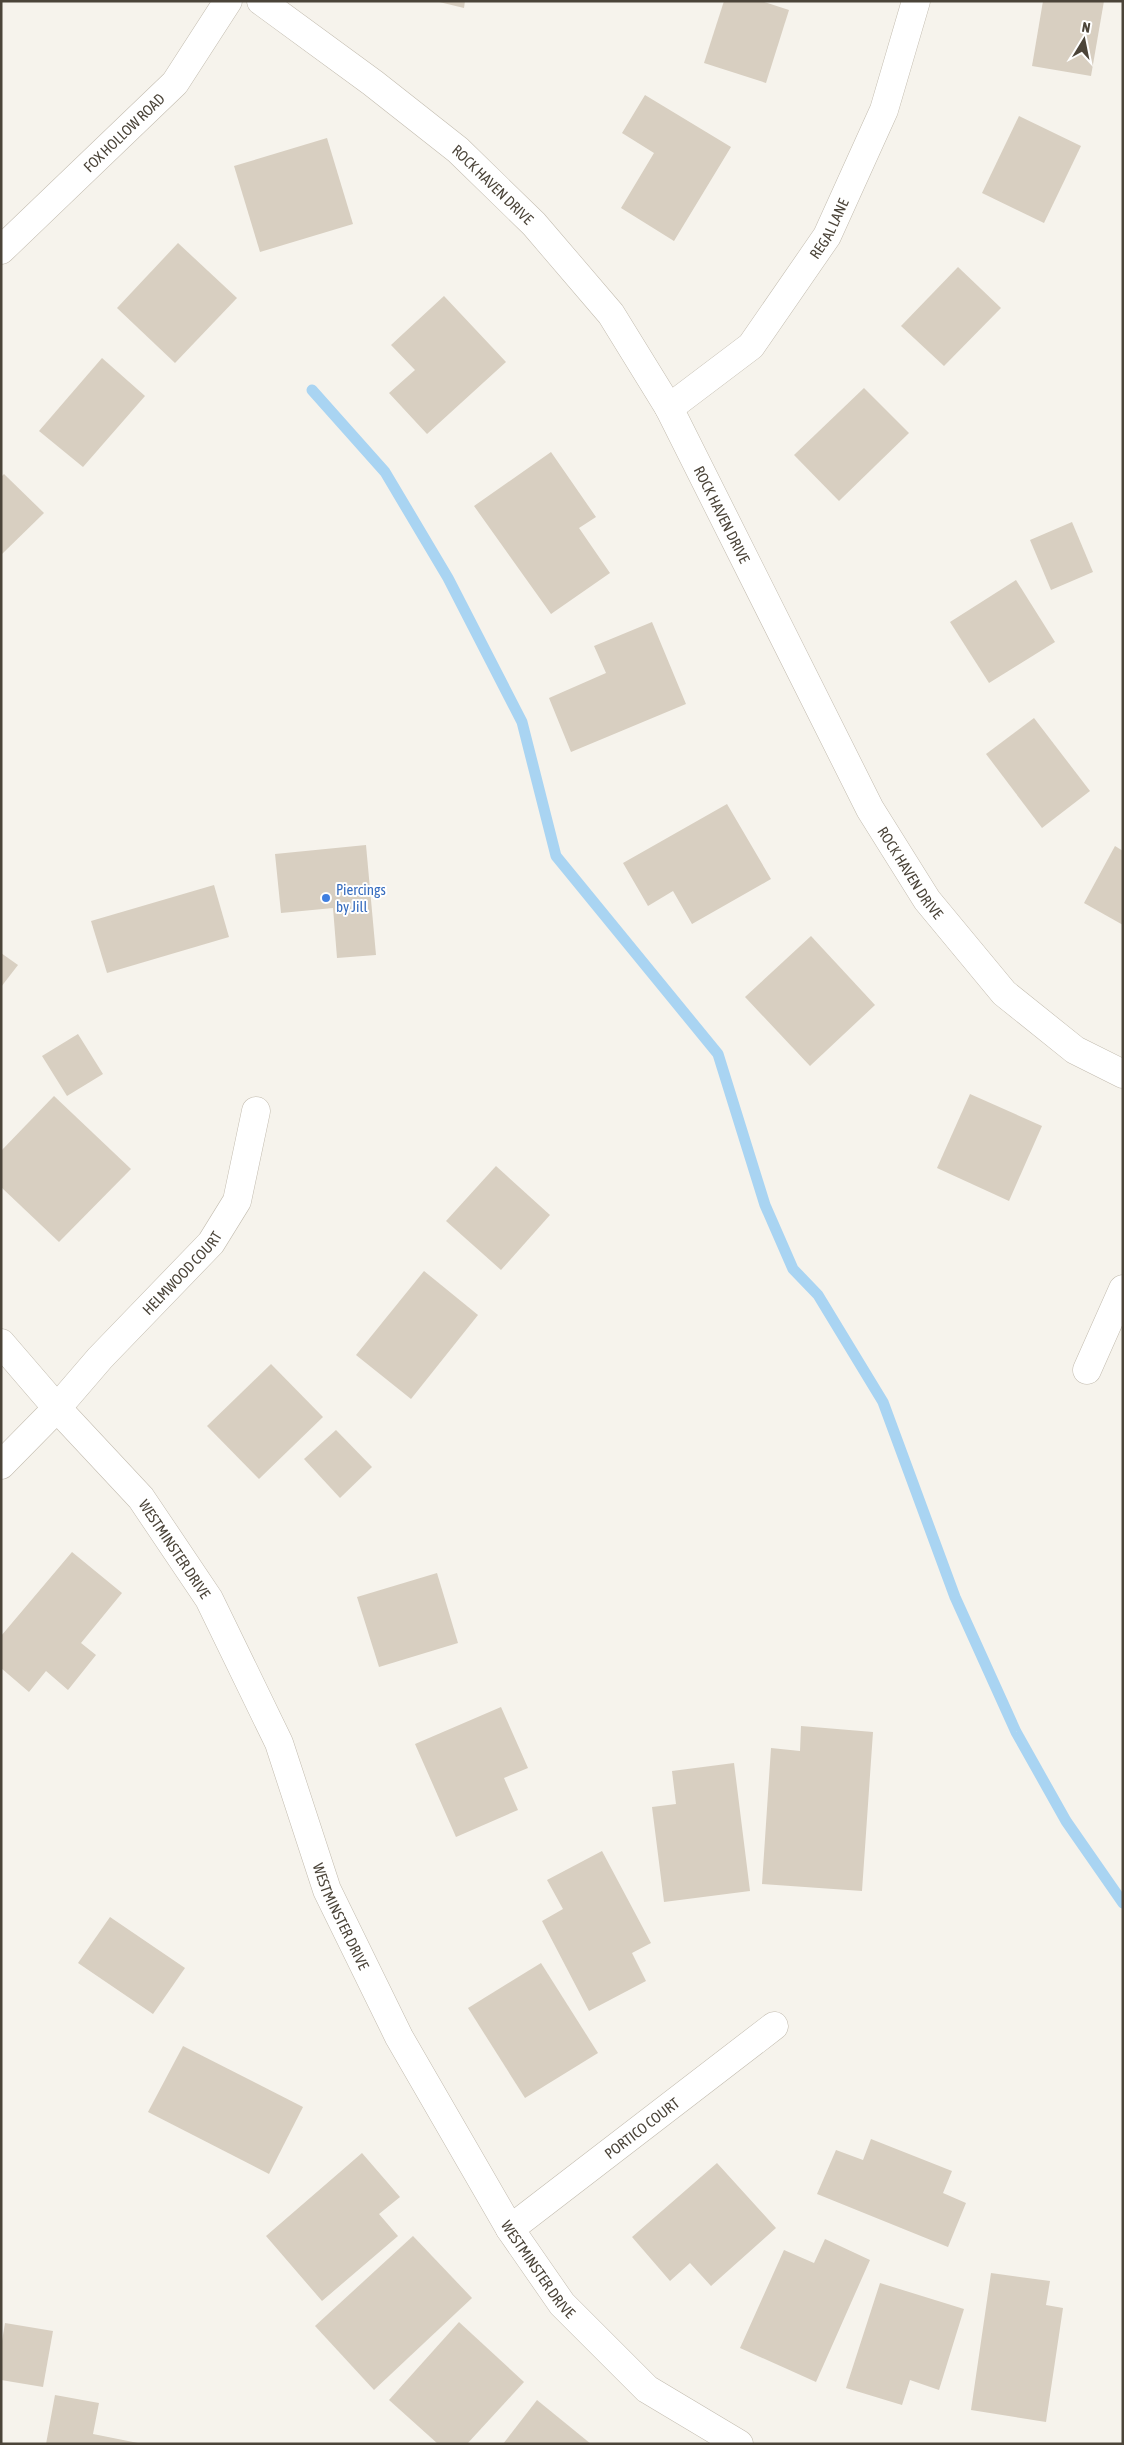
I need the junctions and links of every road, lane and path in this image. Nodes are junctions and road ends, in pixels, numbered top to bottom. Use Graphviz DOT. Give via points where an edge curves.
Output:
graph roads {
  1 [pos="228,1"];
  2 [pos="261,1"];
  3 [pos="916,1"];
  4 [pos="1,250"];
  5 [pos="669,408"];
  6 [pos="1123,1074"];
  7 [pos="256,1111"];
  8 [pos="1123,1289"];
  9 [pos="1,1343"];
  10 [pos="1087,1370"];
  11 [pos="56,1408"];
  12 [pos="1,1465"];
  13 [pos="774,2026"];
  14 [pos="510,2229"];
  15 [pos="739,2444"];
  1 -- 4 [label="street, FOX HOLLOW ROAD" via="175,82"];
  2 -- 5 [label="street, ROCK HAVEN DRIVE" via="458,150 527,218 611,314"];
  3 -- 5 [label="street, REGAL LANE" via="884,110 827,236 751,346"];
  5 -- 6 [label="street, ROCK HAVEN DRIVE" via="870,808 927,900 1004,992 1075,1050"];
  7 -- 11 [label="street, HELMWOOD COURT" via="237,1201 211,1243"];
  8 -- 10 [label="street"];
  9 -- 11 [label="street, WESTMINSTER DRIVE"];
  11 -- 12 [label="street, HELMWOOD COURT"];
  11 -- 14 [label="street, WESTMINSTER DRIVE" via="141,1498 209,1599 279,1743 327,1890 399,2037"];
  13 -- 14 [label="street, PORTICO COURT"];
  14 -- 15 [label="street, WESTMINSTER DRIVE" via="562,2304 647,2388"];
}
